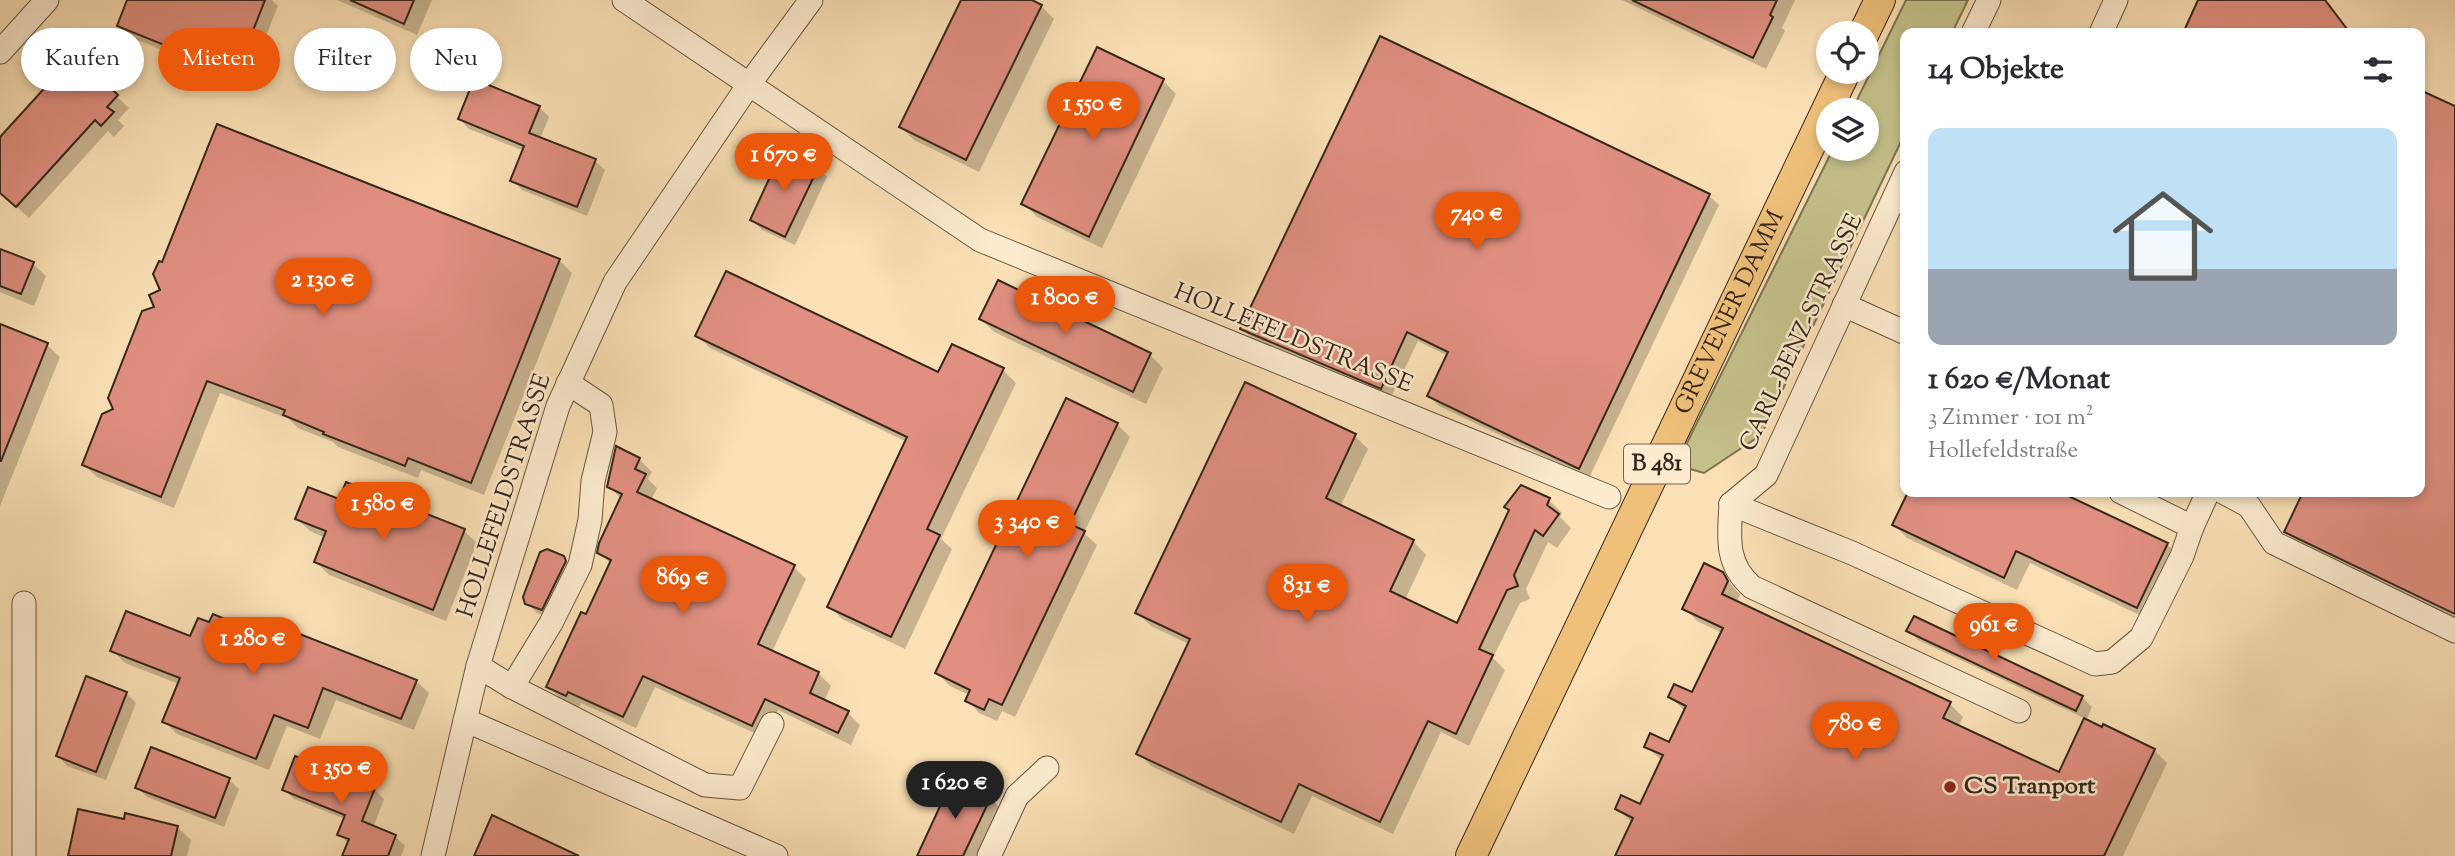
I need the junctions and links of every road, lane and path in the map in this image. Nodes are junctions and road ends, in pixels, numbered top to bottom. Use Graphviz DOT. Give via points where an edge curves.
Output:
graph roads {
  1 [pos="47,0"];
  2 [pos="624,0"];
  3 [pos="811,0"];
  4 [pos="1880,0"];
  5 [pos="1989,0"];
  6 [pos="2116,0"];
  7 [pos="1870,21"];
  8 [pos="1975,28"];
  9 [pos="2103,28"];
  10 [pos="0,52"];
  11 [pos="750,83"];
  12 [pos="1839,84"];
  13 [pos="1900,185"];
  14 [pos="1844,305"];
  15 [pos="1900,330"];
  16 [pos="568,383"];
  17 [pos="1609,497"];
  18 [pos="2131,497"];
  19 [pos="2206,497"];
  20 [pos="2232,497"];
  21 [pos="1731,504"];
  22 [pos="2192,527"];
  23 [pos="24,603"];
  24 [pos="2455,631"];
  25 [pos="478,666"];
  26 [pos="512,687"];
  27 [pos="2019,711"];
  28 [pos="465,720"];
  29 [pos="772,724"];
  30 [pos="1047,768"];
  31 [pos="23,856"];
  32 [pos="433,856"];
  33 [pos="776,856"];
  34 [pos="989,856"];
  35 [pos="1471,856"];
  1 -- 10 [label="street"];
  2 -- 11 [label="street"];
  3 -- 11 [label="street, HOLLEFELDSTRASSE"];
  4 -- 7 [label="main road"];
  5 -- 8 [label="street"];
  6 -- 9 [label="street"];
  11 -- 16 [label="street, HOLLEFELDSTRASSE" via="615,282"];
  11 -- 17 [label="street, HOLLEFELDSTRASSE" via="980,240"];
  12 -- 35 [label="main road, GREVENER DAMM / B 481"];
  13 -- 14 [label="street, CARL-BENZ-STRASSE"];
  14 -- 15 [label="street"];
  14 -- 21 [label="street, CARL-BENZ-STRASSE" via="1766,475"];
  16 -- 25 [label="street, HOLLEFELDSTRASSE"];
  16 -- 26 [label="street" via="601,405 606,432 593,481 590,520 580,565"];
  18 -- 22 [label="street"];
  19 -- 22 [label="street"];
  20 -- 24 [label="street" via="2249,506 2274,543"];
  21 -- 22 [label="street" via="1852,553 2095,664 2112,662 2141,638"];
  21 -- 27 [label="street" via="1729,551 1742,579 1752,587"];
  23 -- 31 [label="street"];
  25 -- 26 [label="street"];
  25 -- 28 [label="street, HOLLEFELDSTRASSE"];
  26 -- 29 [label="street" via="705,785 740,788"];
  28 -- 32 [label="street, HOLLEFELDSTRASSE"];
  28 -- 33 [label="street"];
  30 -- 34 [label="street" via="1017,796"];
}
